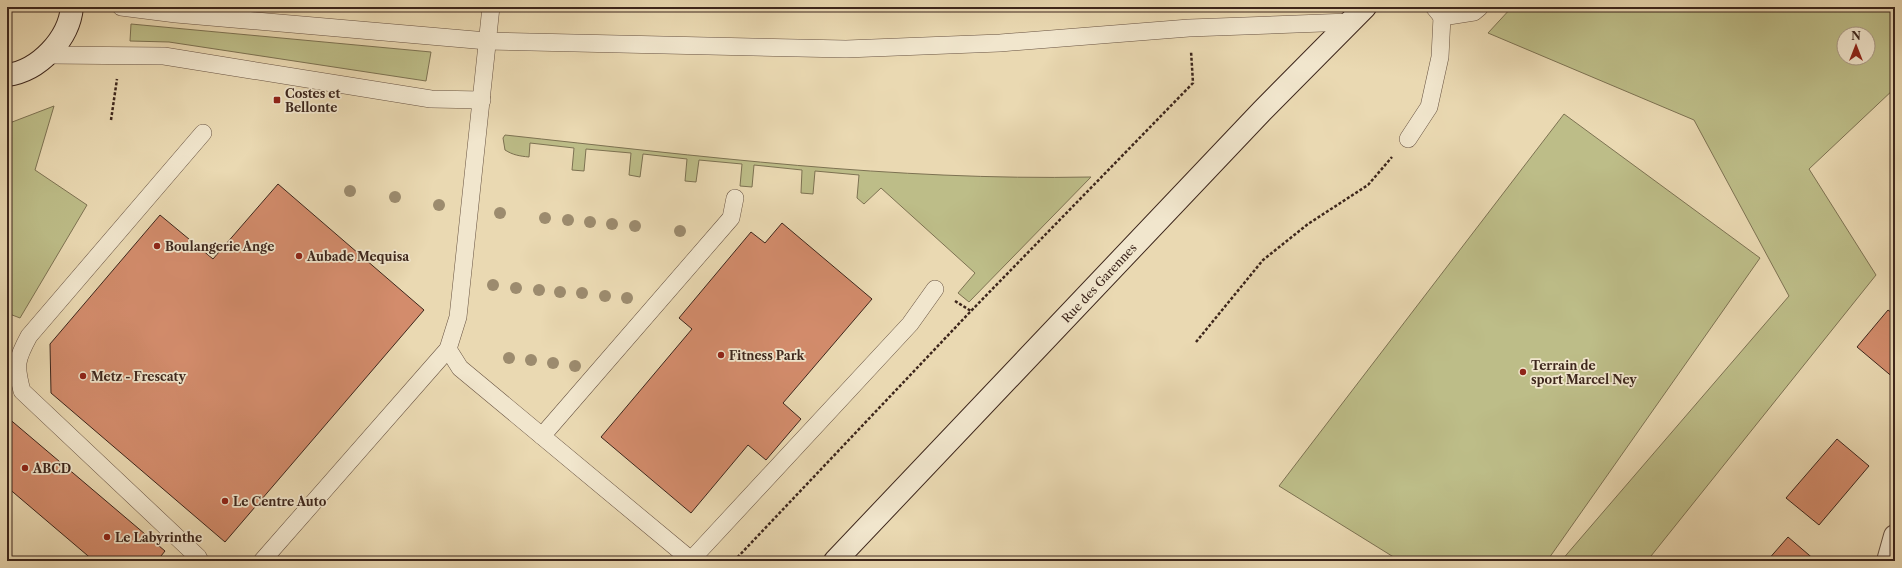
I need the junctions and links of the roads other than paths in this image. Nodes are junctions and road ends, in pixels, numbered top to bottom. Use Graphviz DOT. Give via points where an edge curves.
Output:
graph roads {
  1 [pos="72,7"];
  2 [pos="121,7"];
  3 [pos="491,7"];
  4 [pos="1365,7"];
  5 [pos="1480,7"];
  6 [pos="1438,12"];
  7 [pos="1350,22"];
  8 [pos="487,41"];
  9 [pos="48,55"];
  10 [pos="7,75"];
  11 [pos="482,100"];
  12 [pos="203,133"];
  13 [pos="1408,139"];
  14 [pos="735,198"];
  15 [pos="936,289"];
  16 [pos="448,349"];
  17 [pos="542,436"];
  18 [pos="1895,536"];
  19 [pos="200,561"];
  20 [pos="262,561"];
  21 [pos="835,561"];
  22 [pos="1888,561"];
  1 -- 9 [label="street" via="62,35"];
  2 -- 8 [label="lane"];
  3 -- 8 [label="lane"];
  4 -- 7 [label="street, Rue des Garennes"];
  5 -- 6 [label="lane" via="1474,12"];
  6 -- 13 [label="lane" via="1440,57 1428,107"];
  7 -- 8 [label="lane" via="1189,28 1000,43 846,49"];
  7 -- 21 [label="street, Rue des Garennes" via="1262,111"];
  8 -- 11 [label="lane"];
  9 -- 10 [label="street" via="40,62"];
  9 -- 11 [label="lane" via="164,56 431,99"];
  11 -- 16 [label="lane" via="458,317"];
  12 -- 19 [label="lane" via="29,336 18,355 16,371 22,391 173,532"];
  14 -- 17 [label="lane" via="731,218"];
  15 -- 17 [label="lane" via="910,324 691,560"];
  16 -- 17 [label="lane" via="460,368"];
  16 -- 20 [label="lane"];
  18 -- 22 [label="street"];
}
